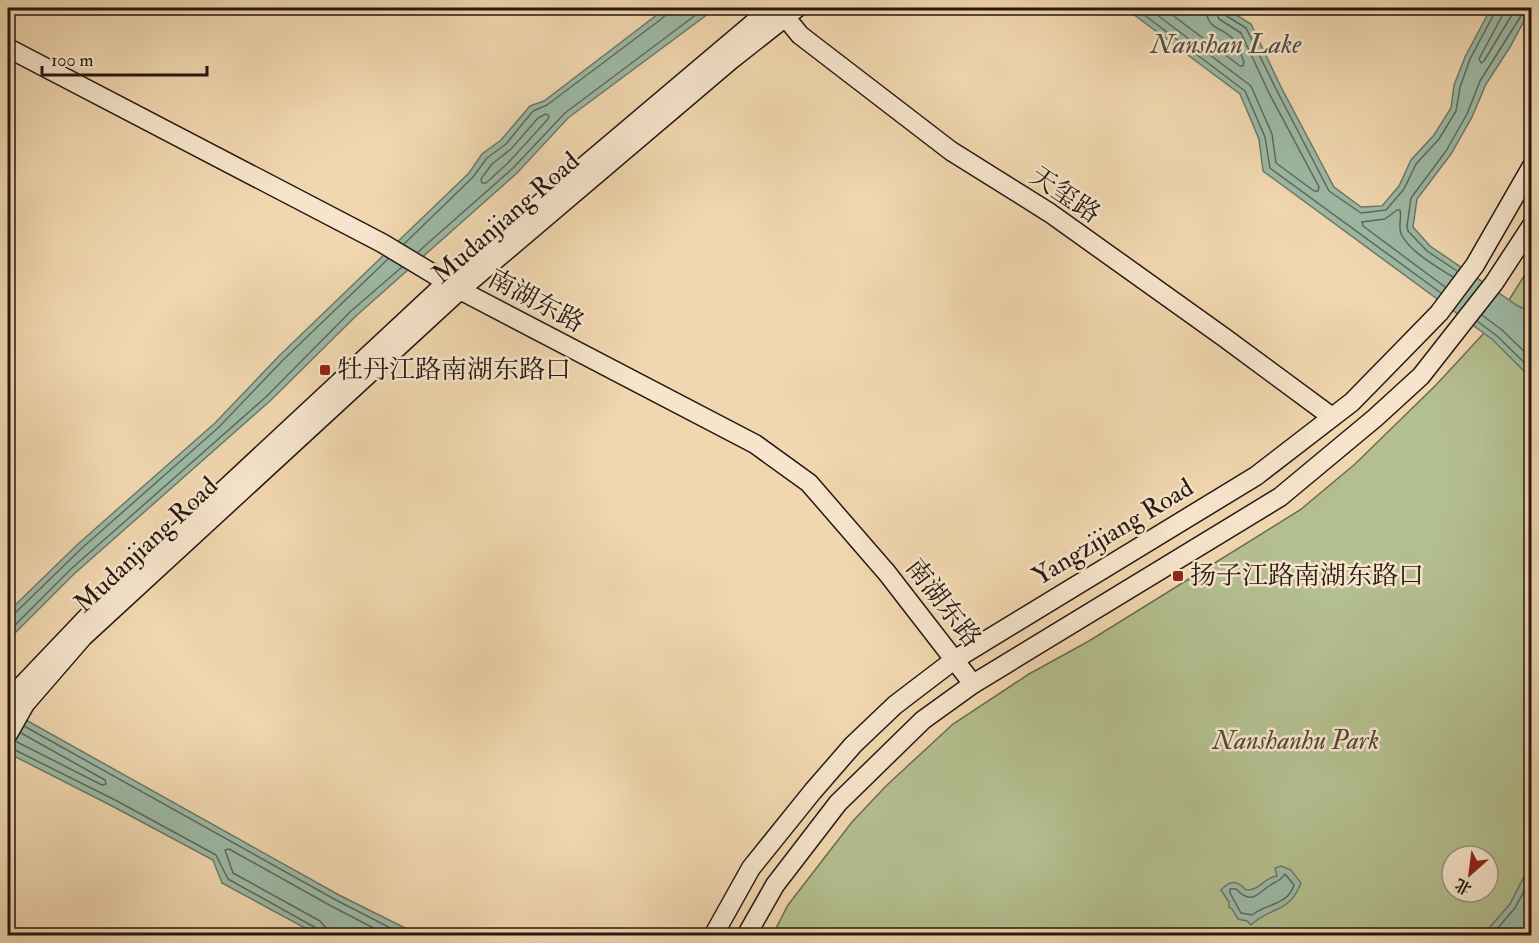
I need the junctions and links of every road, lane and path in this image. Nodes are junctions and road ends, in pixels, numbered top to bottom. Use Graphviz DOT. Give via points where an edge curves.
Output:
graph roads {
  1 [pos="783,10"];
  2 [pos="8,48"];
  3 [pos="1532,166"];
  4 [pos="1532,225"];
  5 [pos="454,286"];
  6 [pos="1332,417"];
  7 [pos="954,660"];
  8 [pos="973,684"];
  9 [pos="15,701"];
  10 [pos="8,734"];
  11 [pos="713,936"];
  12 [pos="746,936"];
  1 -- 5 [label="street, Mudanjiang Road" via="731,60"];
  1 -- 6 [label="street, 天玺路" via="800,35 951,151 1050,213"];
  2 -- 5 [label="street, 南湖东路" via="382,243"];
  3 -- 6 [label="street, Yangzijiang Road" via="1475,265 1439,313 1352,402"];
  4 -- 8 [label="street" via="1494,283 1421,376 1280,497"];
  5 -- 7 [label="street, 南湖东路" via="755,444 809,483 887,573"];
  5 -- 9 [label="street, Mudanjiang Road"];
  6 -- 7 [label="street, Yangzijiang Road" via="1256,476"];
  7 -- 8 [label="street, 南湖东路"];
  7 -- 11 [label="street, Yangzijiang Road" via="895,705 813,790 751,868"];
  8 -- 12 [label="street" via="923,720 838,803 775,885"];
  9 -- 10 [label="street, Mudanjiang Road"];
}
